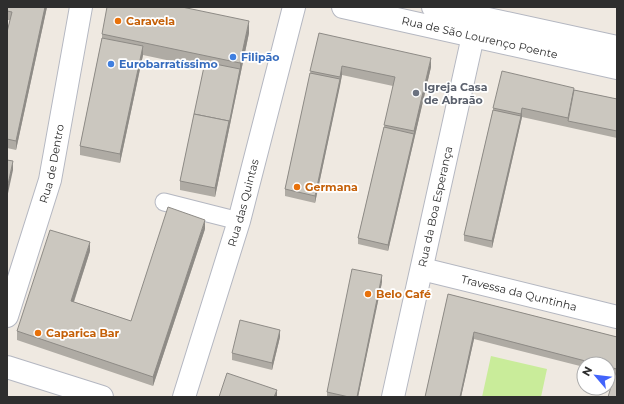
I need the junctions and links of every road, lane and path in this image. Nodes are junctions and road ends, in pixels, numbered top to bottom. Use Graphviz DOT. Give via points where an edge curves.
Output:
graph roads {
  1 [pos="81,7"];
  2 [pos="294,7"];
  3 [pos="343,7"];
  4 [pos="433,7"];
  5 [pos="476,27"];
  6 [pos="617,47"];
  7 [pos="617,68"];
  8 [pos="164,202"];
  9 [pos="239,221"];
  10 [pos="422,269"];
  11 [pos="7,316"];
  12 [pos="617,317"];
  13 [pos="7,366"];
  14 [pos="102,397"];
  15 [pos="184,397"];
  16 [pos="393,397"];
  1 -- 11 [label="street, Rua de Dentro" via="50,180"];
  2 -- 9 [label="street, Rua das Quintas"];
  3 -- 5 [label="street, Rua de São Lourenço Poente"];
  4 -- 5 [label="street, Rua de São Lourenço Poente"];
  5 -- 6 [label="street, Rua de São Lourenço Poente"];
  5 -- 7 [label="street, Rua de São Lourenço Poente"];
  5 -- 10 [label="street, Rua da Boa Esperança"];
  8 -- 9 [label="street"];
  9 -- 15 [label="street, Rua das Quintas"];
  10 -- 12 [label="street, Travessa da Quntinha"];
  10 -- 16 [label="street, Rua da Boa Esperança"];
  13 -- 14 [label="street"];
}
